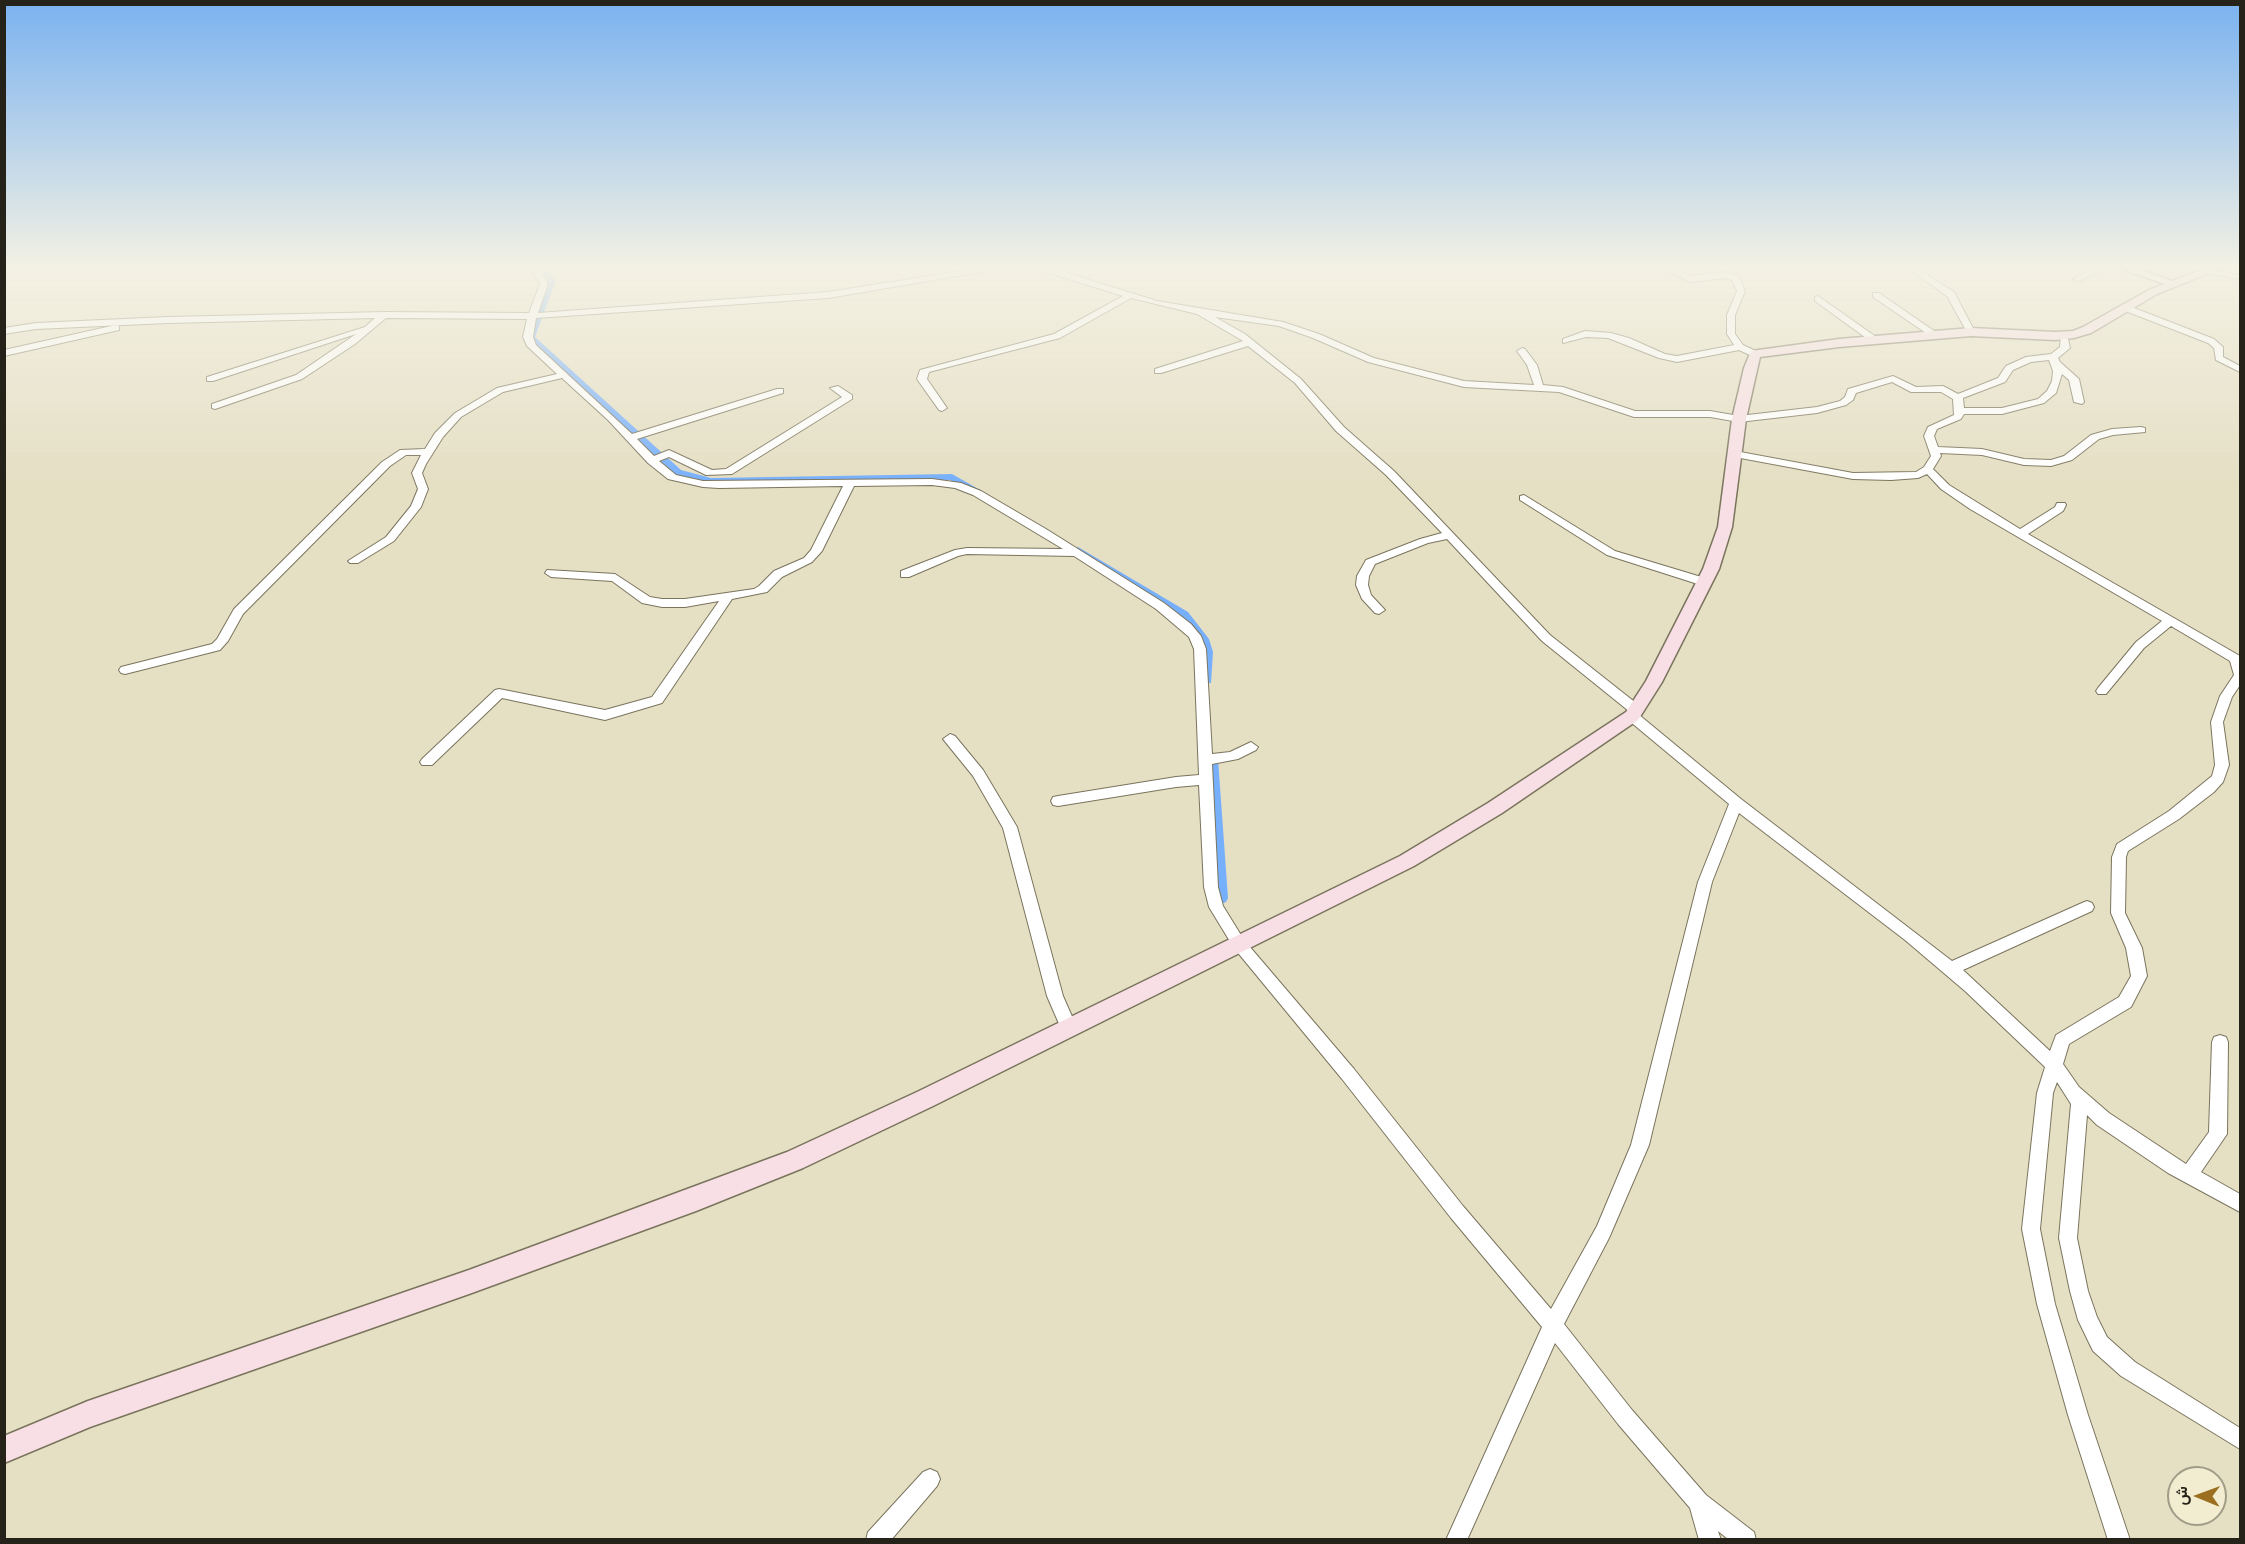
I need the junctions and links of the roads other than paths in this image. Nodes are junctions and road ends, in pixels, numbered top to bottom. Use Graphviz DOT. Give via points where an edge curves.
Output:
graph roads {
  1 [pos="65,341"];
  2 [pos="327,341"];
  3 [pos="353,341"];
  4 [pos="529,341"];
  5 [pos="1037,341"];
  6 [pos="1328,341"];
  7 [pos="1630,341"];
  8 [pos="1737,341"];
  9 [pos="1876,341"];
  10 [pos="2064,341"];
  11 [pos="2211,341"];
  12 [pos="1250,342"];
  13 [pos="1747,350"];
  14 [pos="1522,351"];
  15 [pos="4,353"];
  16 [pos="2055,360"];
  17 [pos="2241,369"];
  18 [pos="1158,371"];
  19 [pos="563,375"];
  20 [pos="210,379"];
  21 [pos="1539,387"];
  22 [pos="835,388"];
  23 [pos="780,391"];
  24 [pos="1958,397"];
  25 [pos="2079,402"];
  26 [pos="215,406"];
  27 [pos="942,408"];
  28 [pos="1960,411"];
  29 [pos="1739,419"];
  30 [pos="2141,430"];
  31 [pos="630,438"];
  32 [pos="1935,450"];
  33 [pos="429,452"];
  34 [pos="1735,454"];
  35 [pos="652,461"];
  36 [pos="1929,470"];
  37 [pos="849,484"];
  38 [pos="1524,498"];
  39 [pos="2061,505"];
  40 [pos="1449,535"];
  41 [pos="2019,535"];
  42 [pos="1077,553"];
  43 [pos="354,561"];
  44 [pos="551,573"];
  45 [pos="906,574"];
  46 [pos="1704,582"];
  47 [pos="728,597"];
  48 [pos="1379,610"];
  49 [pos="2170,621"];
  50 [pos="2241,646"];
  51 [pos="2236,659"];
  52 [pos="125,670"];
  53 [pos="2240,675"];
  54 [pos="2102,691"];
  55 [pos="1634,713"];
  56 [pos="950,739"];
  57 [pos="1251,747"];
  58 [pos="1204,760"];
  59 [pos="428,762"];
  60 [pos="1205,780"];
  61 [pos="1058,801"];
  62 [pos="1736,803"];
  63 [pos="2087,907"];
  64 [pos="1239,944"];
  65 [pos="1950,969"];
  66 [pos="1069,1028"];
  67 [pos="2220,1042"];
  68 [pos="2054,1065"];
  69 [pos="2073,1090"];
  70 [pos="2189,1175"];
  71 [pos="2241,1203"];
  72 [pos="1553,1325"];
  73 [pos="2241,1439"];
  74 [pos="4,1450"];
  75 [pos="930,1479"];
  76 [pos="1699,1502"];
  77 [pos="876,1539"];
  78 [pos="1456,1539"];
  79 [pos="1710,1539"];
  80 [pos="1746,1539"];
  81 [pos="2119,1539"];
  1 -- 15 [label="street"];
  2 -- 20 [label="street"];
  3 -- 26 [label="street" via="299,377"];
  4 -- 19 [label="street"];
  5 -- 27 [label="street" via="925,370 922,379"];
  6 -- 21 [label="street" via="1378,363 1464,384"];
  7 -- 13 [label="street" via="1677,359 1710,351"];
  8 -- 13 [label="street"];
  9 -- 13 [label="main road"];
  10 -- 16 [label="street" via="2065,348"];
  11 -- 17 [label="street" via="2218,347 2219,358"];
  12 -- 18 [label="street"];
  12 -- 40 [label="street" via="1298,381 1340,429 1390,473"];
  13 -- 29 [label="main road"];
  14 -- 21 [label="street" via="1532,365"];
  16 -- 24 [label="street" via="2029,359 2009,368 2002,380"];
  16 -- 25 [label="street" via="2073,379"];
  16 -- 28 [label="street" via="2055,386 2034,405 1991,412"];
  19 -- 31 [label="street"];
  19 -- 33 [label="street" via="483,398 451,422"];
  21 -- 29 [label="street" via="1568,391 1634,414 1710,414"];
  22 -- 35 [label="street" via="849,397 728,472 710,473 669,453"];
  23 -- 31 [label="street"];
  24 -- 28 [label="street"];
  24 -- 29 [label="street" via="1943,389 1914,390 1893,379 1851,391 1850,398 1834,407"];
  28 -- 32 [label="street" via="1958,417 1933,427 1929,436"];
  29 -- 34 [label="main road"];
  30 -- 32 [label="street" via="2096,437 2068,458 2051,463 2024,462 1982,452"];
  31 -- 35 [label="street"];
  32 -- 36 [label="street"];
  33 -- 43 [label="street" via="417,473 423,489 416,507 390,538"];
  33 -- 52 [label="street" via="404,453 386,464 238,612 216,647"];
  34 -- 36 [label="street" via="1871,477 1908,477"];
  34 -- 46 [label="main road" via="1725,527"];
  35 -- 37 [label="street" via="672,477 703,484"];
  36 -- 41 [label="street" via="1959,498"];
  37 -- 42 [label="street" via="957,485"];
  37 -- 47 [label="street" via="808,560 778,574 763,589"];
  38 -- 46 [label="street" via="1611,553"];
  39 -- 41 [label="street"];
  40 -- 48 [label="street" via="1370,562 1362,585"];
  40 -- 55 [label="street" via="1546,638"];
  41 -- 49 [label="street"];
  42 -- 45 [label="street" via="967,551"];
  42 -- 58 [label="street" via="1160,606 1195,636 1200,649"];
  44 -- 47 [label="street" via="615,578 646,600 662,603"];
  46 -- 55 [label="main road" via="1654,682"];
  47 -- 59 [label="street" via="657,700 605,715 499,693"];
  49 -- 51 [label="street"];
  49 -- 54 [label="street" via="2140,645"];
  50 -- 51 [label="street"];
  51 -- 53 [label="street"];
  53 -- 68 [label="street" via="2226,696 2217,722 2222,765 2218,778 2174,815 2122,848 2119,856 2118,913 2134,948 2139,976 2125,1002 2062,1040"];
  55 -- 62 [label="street"];
  55 -- 64 [label="main road" via="1451,836"];
  56 -- 66 [label="street" via="978,773 1010,827 1054,996"];
  57 -- 58 [label="street" via="1233,756"];
  58 -- 60 [label="street"];
  60 -- 61 [label="street"];
  60 -- 64 [label="street" via="1210,887 1216,907"];
  62 -- 65 [label="street"];
  62 -- 72 [label="street" via="1705,882 1640,1145 1603,1232"];
  63 -- 65 [label="street"];
  64 -- 66 [label="main road"];
  64 -- 72 [label="street"];
  65 -- 68 [label="street"];
  66 -- 74 [label="main road" via="795,1160 469,1282 120,1402"];
  67 -- 70 [label="street" via="2218,1134"];
  68 -- 69 [label="street"];
  68 -- 81 [label="street" via="2045,1093 2031,1229 2046,1304"];
  69 -- 70 [label="street" via="2103,1119"];
  69 -- 73 [label="street" via="2079,1104 2068,1238 2088,1320 2100,1344 2128,1369"];
  70 -- 71 [label="street"];
  72 -- 76 [label="street" via="1613,1403"];
  72 -- 78 [label="street"];
  75 -- 77 [label="street"];
  76 -- 79 [label="street"];
  76 -- 80 [label="street"];
}
